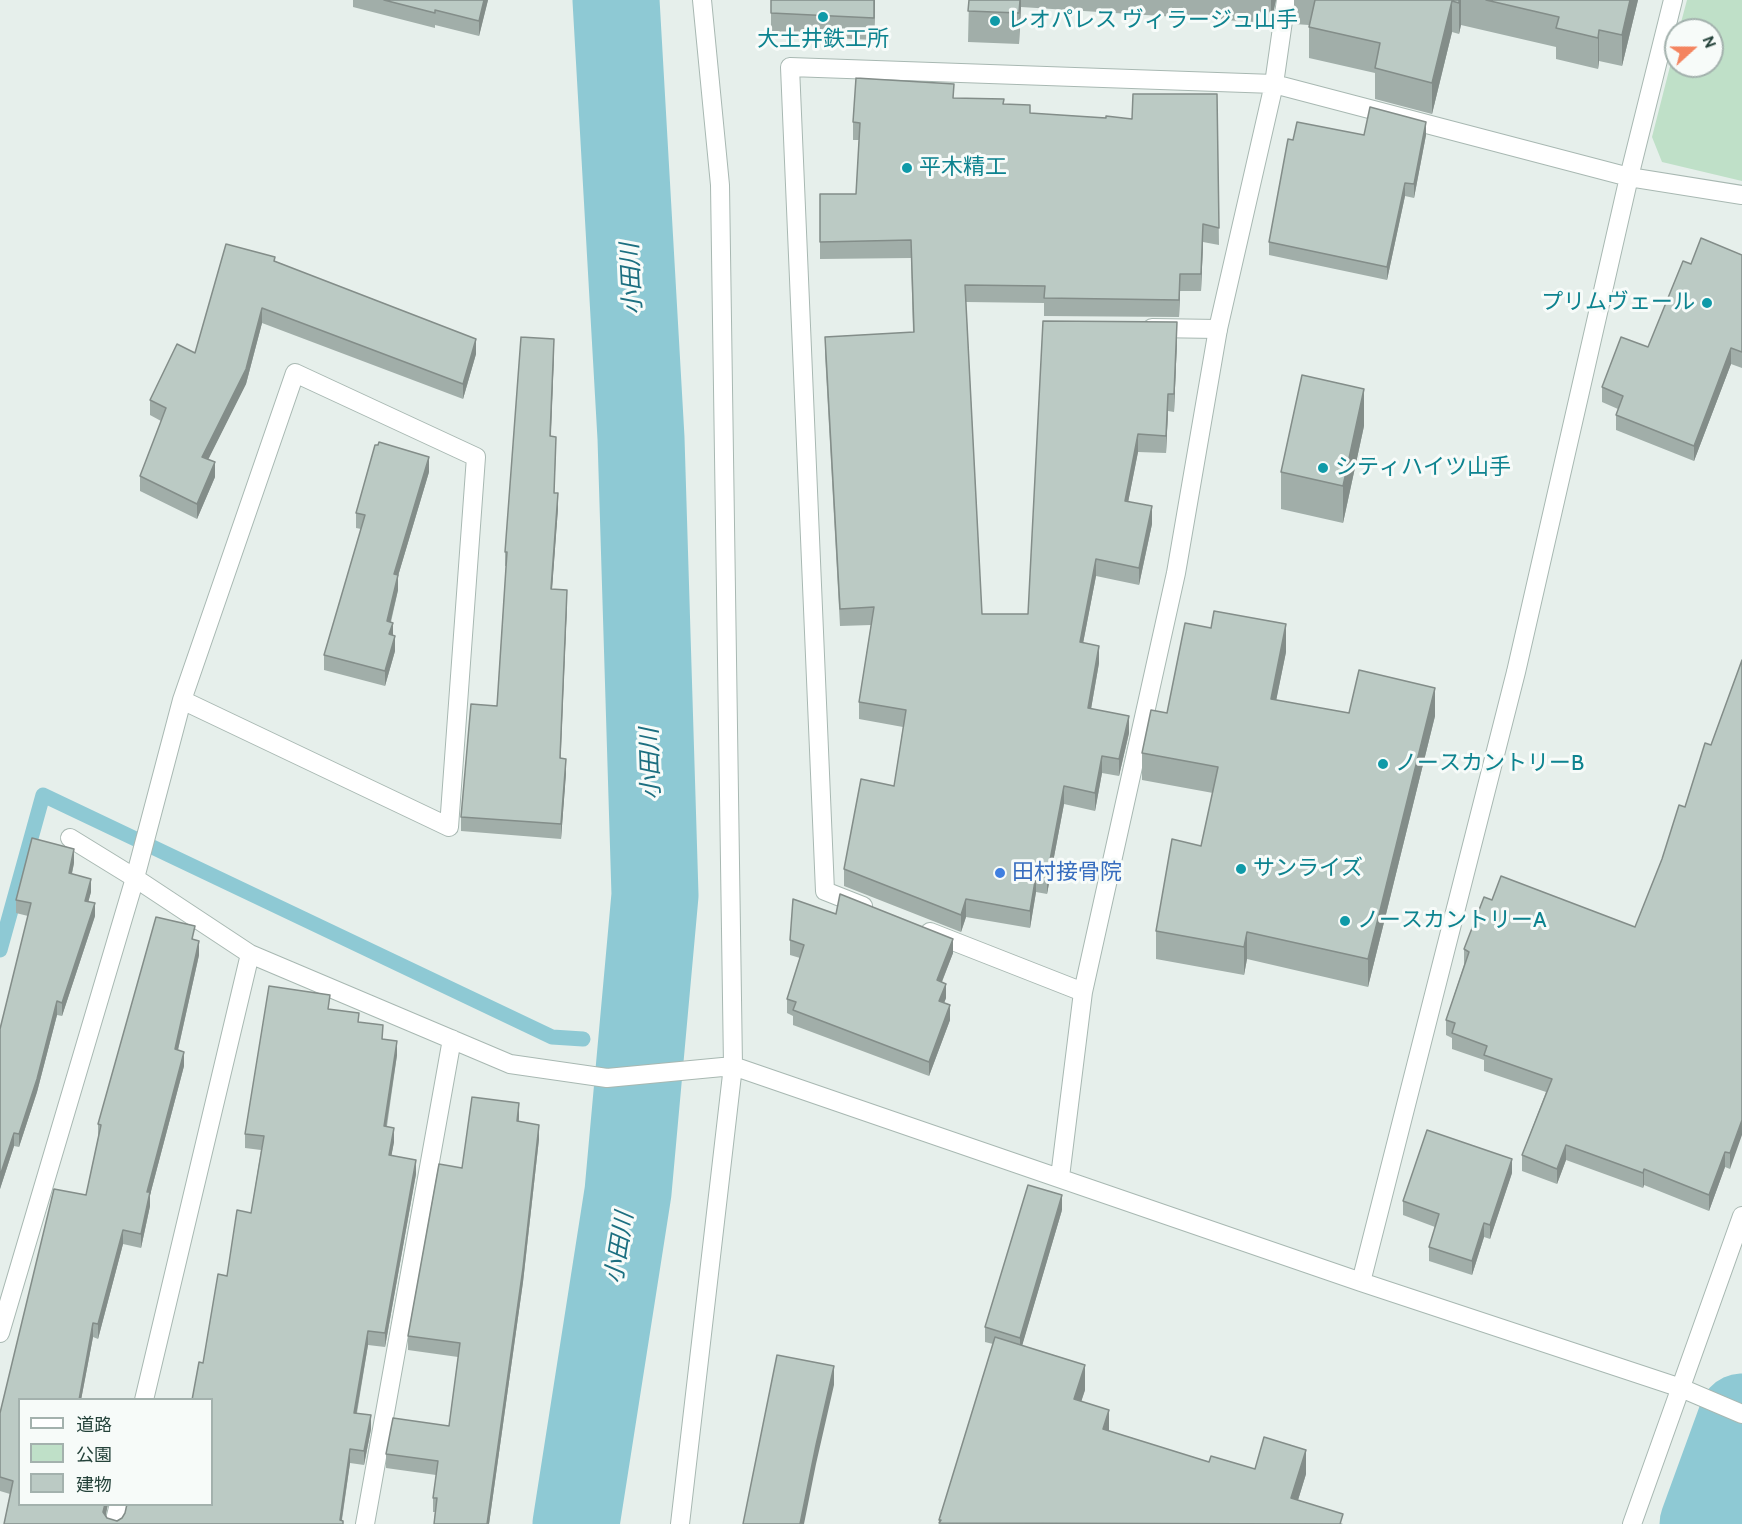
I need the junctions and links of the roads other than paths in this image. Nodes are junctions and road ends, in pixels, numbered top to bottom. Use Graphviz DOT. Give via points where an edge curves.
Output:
graph roads {
  1 [pos="702,0"];
  2 [pos="1286,0"];
  3 [pos="1673,0"];
  4 [pos="1274,84"];
  5 [pos="1629,177"];
  6 [pos="1742,195"];
  7 [pos="1136,328"];
  8 [pos="1218,329"];
  9 [pos="182,700"];
  10 [pos="70,837"];
  11 [pos="135,878"];
  12 [pos="879,912"];
  13 [pos="911,925"];
  14 [pos="250,954"];
  15 [pos="1083,992"];
  16 [pos="453,1039"];
  17 [pos="726,1067"];
  18 [pos="1059,1177"];
  19 [pos="1742,1216"];
  20 [pos="1361,1282"];
  21 [pos="0,1333"];
  22 [pos="1681,1388"];
  23 [pos="144,1398"];
  24 [pos="1742,1414"];
  25 [pos="118,1506"];
  26 [pos="114,1524"];
  27 [pos="365,1524"];
  28 [pos="680,1524"];
  29 [pos="1632,1524"];
  1 -- 17 [label="street" via="720,185"];
  2 -- 4 [label="street"];
  3 -- 5 [label="street"];
  4 -- 5 [label="street"];
  4 -- 8 [label="street"];
  4 -- 12 [label="street" via="790,67 825,891"];
  5 -- 6 [label="street"];
  5 -- 20 [label="street" via="1516,672"];
  7 -- 8 [label="street"];
  8 -- 15 [label="street" via="1176,573"];
  9 -- 9 [label="street" via="295,373 476,457 449,827"];
  9 -- 11 [label="street"];
  10 -- 11 [label="street"];
  11 -- 14 [label="street"];
  11 -- 21 [label="street"];
  13 -- 15 [label="street"];
  14 -- 16 [label="street"];
  14 -- 23 [label="street"];
  15 -- 18 [label="street"];
  16 -- 17 [label="street" via="510,1064 607,1078"];
  16 -- 27 [label="street"];
  17 -- 18 [label="street"];
  17 -- 28 [label="street"];
  18 -- 20 [label="street"];
  19 -- 22 [label="street"];
  20 -- 22 [label="street"];
  22 -- 24 [label="street"];
  22 -- 29 [label="street"];
  25 -- 26 [label="street"];
}
